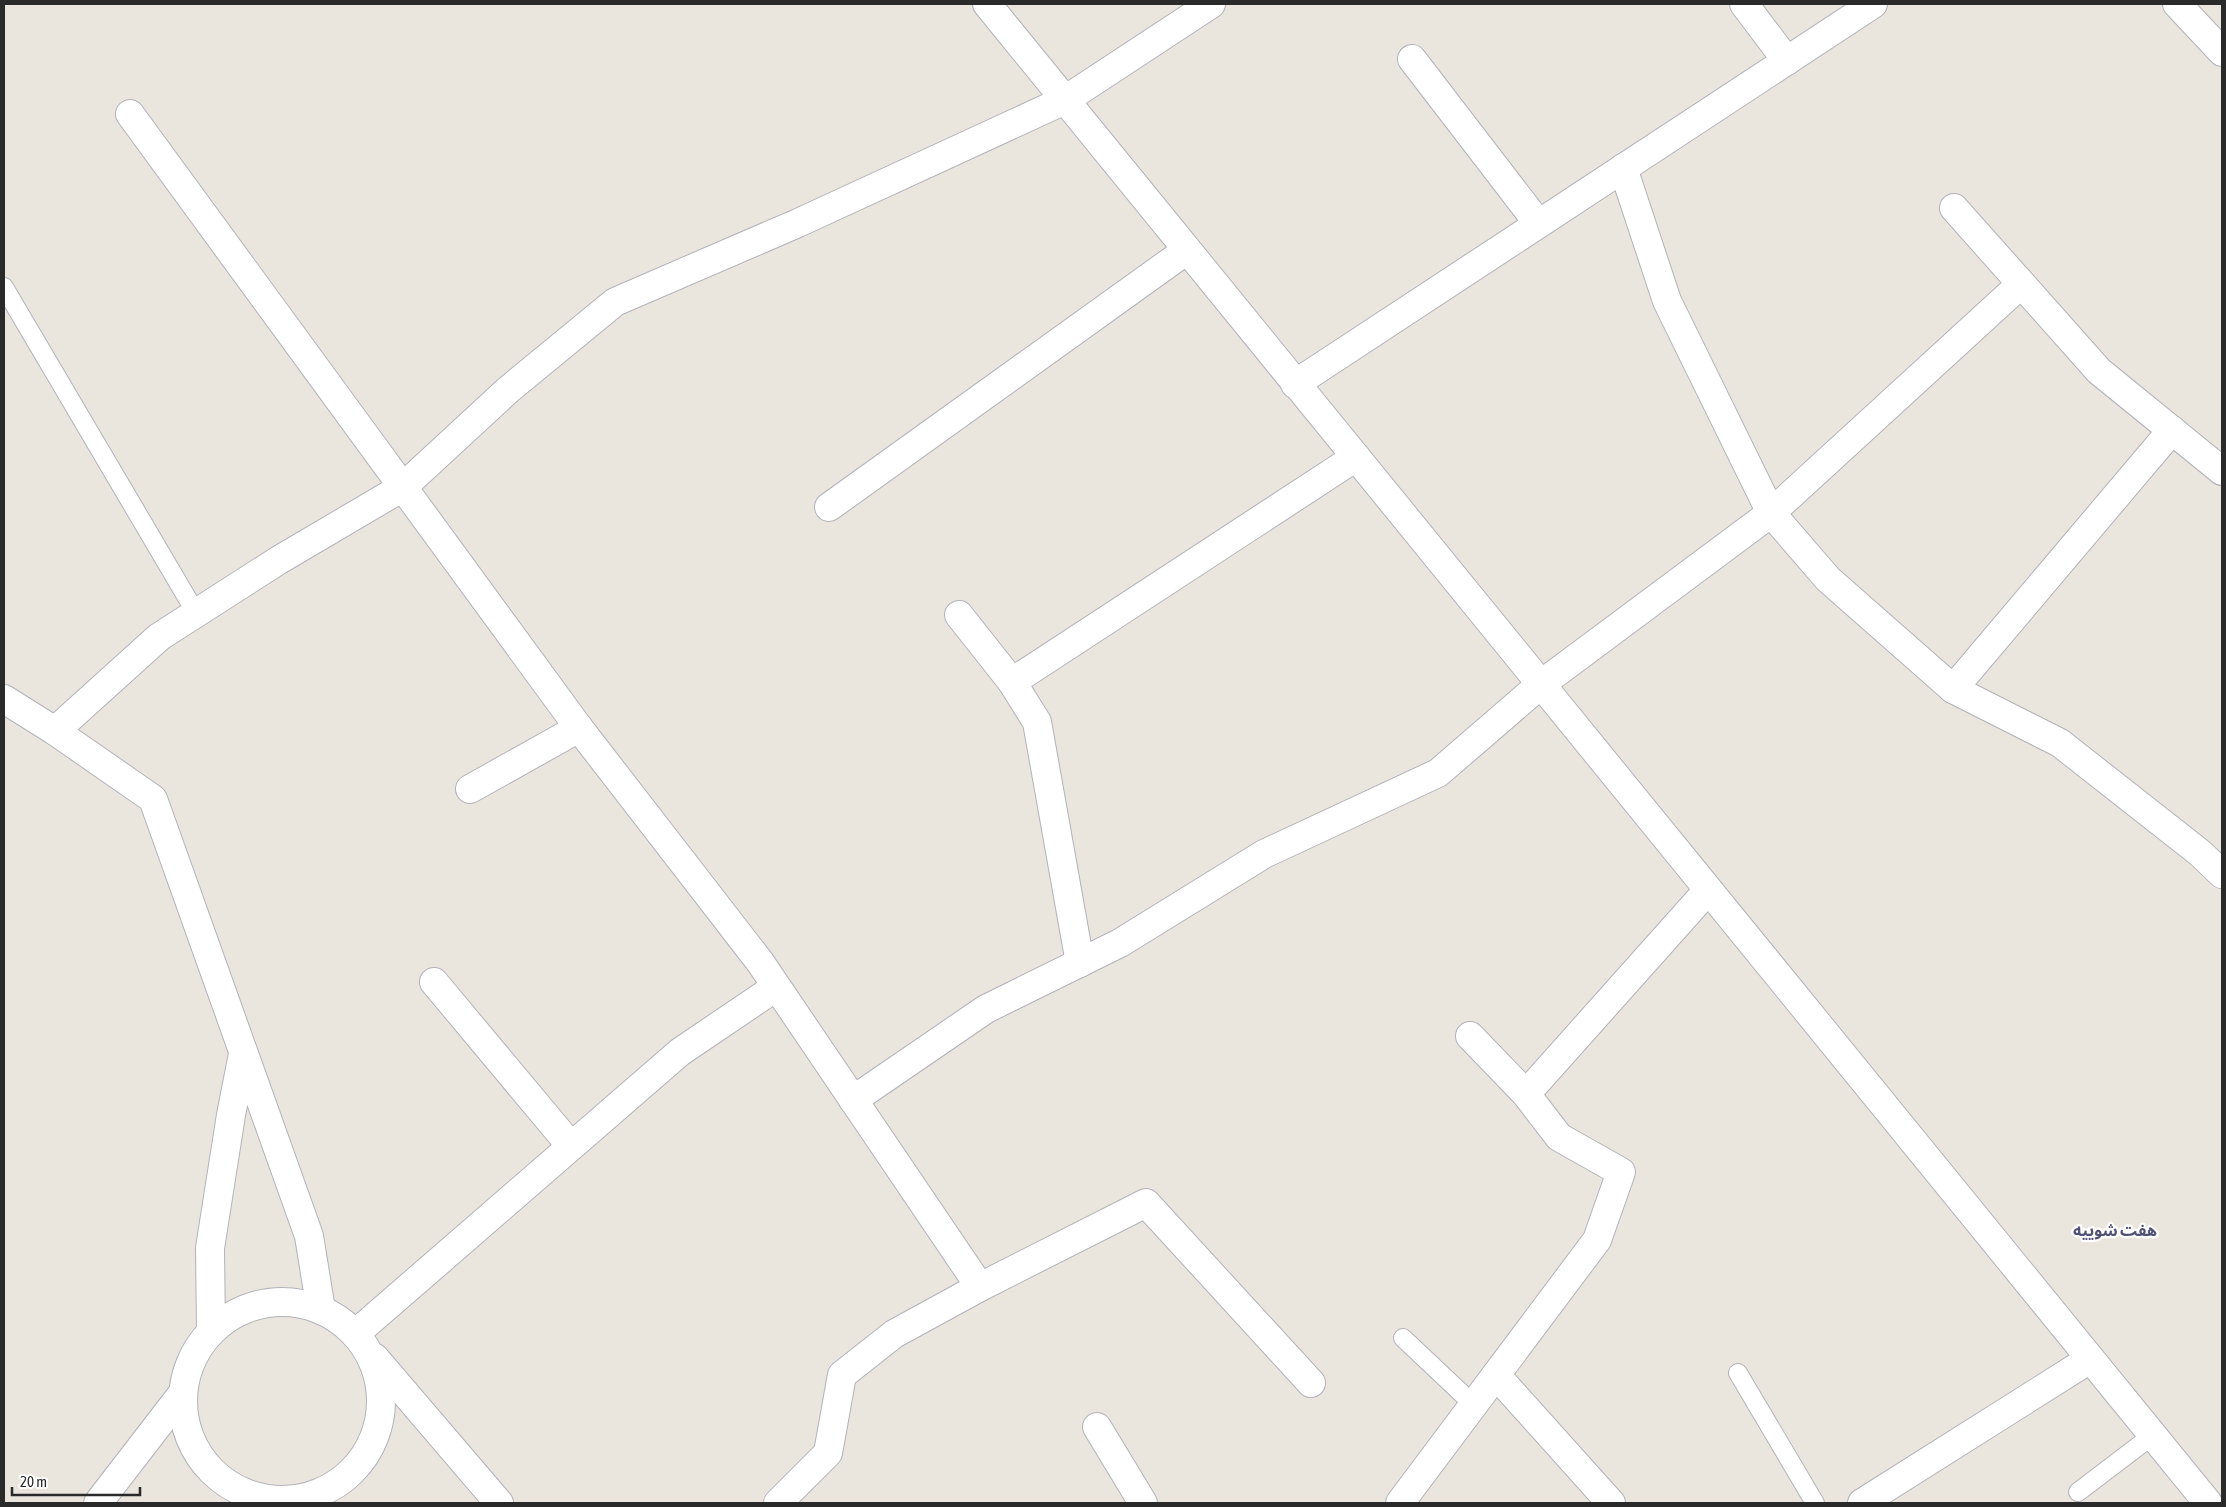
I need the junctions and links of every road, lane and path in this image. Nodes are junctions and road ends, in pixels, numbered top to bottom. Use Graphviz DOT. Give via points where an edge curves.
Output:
graph roads {
  1 [pos="987,4"];
  2 [pos="1211,4"];
  3 [pos="1744,4"];
  4 [pos="1873,4"];
  5 [pos="2176,4"];
  6 [pos="2222,52"];
  7 [pos="1412,59"];
  8 [pos="1787,60"];
  9 [pos="1065,100"];
  10 [pos="130,114"];
  11 [pos="1623,168"];
  12 [pos="1954,208"];
  13 [pos="1538,224"];
  14 [pos="1187,250"];
  15 [pos="2022,284"];
  16 [pos="4,287"];
  17 [pos="1295,384"];
  18 [pos="2172,430"];
  19 [pos="1356,457"];
  20 [pos="2222,471"];
  21 [pos="403,487"];
  22 [pos="829,507"];
  23 [pos="1771,513"];
  24 [pos="196,613"];
  25 [pos="959,615"];
  26 [pos="1012,682"];
  27 [pos="1540,685"];
  28 [pos="1954,689"];
  29 [pos="4,699"];
  30 [pos="579,728"];
  31 [pos="55,730"];
  32 [pos="470,789"];
  33 [pos="2222,874"];
  34 [pos="1708,890"];
  35 [pos="1080,962"];
  36 [pos="434,982"];
  37 [pos="776,987"];
  38 [pos="1470,1036"];
  39 [pos="243,1052"];
  40 [pos="1526,1094"];
  41 [pos="853,1100"];
  42 [pos="571,1146"];
  43 [pos="980,1287"];
  44 [pos="321,1310"];
  45 [pos="211,1331"];
  46 [pos="1403,1338"];
  47 [pos="360,1340"];
  48 [pos="2090,1359"];
  49 [pos="1738,1374"];
  50 [pos="1496,1375"];
  51 [pos="1311,1383"];
  52 [pos="182,1394"];
  53 [pos="1474,1405"];
  54 [pos="1097,1427"];
  55 [pos="2153,1435"];
  56 [pos="2078,1492"];
  57 [pos="269,1501"];
  58 [pos="98,1503"];
  59 [pos="499,1503"];
  60 [pos="778,1503"];
  61 [pos="1143,1503"];
  62 [pos="1400,1503"];
  63 [pos="1611,1503"];
  64 [pos="1815,1503"];
  65 [pos="1862,1503"];
  66 [pos="2208,1503"];
  1 -- 9 [label="street"];
  2 -- 9 [label="street"];
  3 -- 8 [label="street"];
  4 -- 8 [label="street"];
  5 -- 6 [label="street"];
  7 -- 13 [label="street"];
  8 -- 11 [label="street"];
  9 -- 14 [label="street"];
  9 -- 21 [label="street" via="798,223 615,302 508,390"];
  10 -- 21 [label="street"];
  11 -- 13 [label="street"];
  11 -- 23 [label="street" via="1667,302"];
  12 -- 15 [label="street"];
  13 -- 17 [label="street"];
  14 -- 17 [label="street"];
  14 -- 22 [label="street"];
  15 -- 18 [label="street" via="2099,371"];
  15 -- 23 [label="street"];
  16 -- 24 [label="lane"];
  17 -- 19 [label="street"];
  18 -- 20 [label="street"];
  18 -- 28 [label="street"];
  19 -- 26 [label="street"];
  19 -- 27 [label="street"];
  21 -- 24 [label="street"];
  21 -- 30 [label="street"];
  23 -- 27 [label="street"];
  23 -- 28 [label="street" via="1828,579"];
  24 -- 31 [label="street" via="159,636"];
  25 -- 26 [label="street"];
  26 -- 35 [label="street" via="1037,722"];
  27 -- 34 [label="street"];
  27 -- 35 [label="street" via="1438,773 1264,854 1120,943"];
  28 -- 33 [label="street" via="2060,743"];
  29 -- 31 [label="street"];
  30 -- 32 [label="street"];
  30 -- 37 [label="street"];
  31 -- 39 [label="street" via="153,799"];
  34 -- 40 [label="street"];
  34 -- 48 [label="street"];
  35 -- 41 [label="street" via="986,1008"];
  36 -- 42 [label="street"];
  37 -- 41 [label="street"];
  37 -- 42 [label="street" via="680,1052"];
  38 -- 40 [label="street"];
  39 -- 44 [label="street" via="309,1236"];
  39 -- 45 [label="street" via="210,1248"];
  40 -- 50 [label="street" via="1559,1137 1621,1172 1597,1240"];
  41 -- 43 [label="street"];
  42 -- 47 [label="street"];
  43 -- 51 [label="street" via="1146,1203"];
  43 -- 60 [label="street" via="894,1334 842,1375 828,1453"];
  44 -- 45 [label="street" via="298,1303 274,1302 229,1316"];
  44 -- 47 [label="street"];
  45 -- 52 [label="street" via="193,1357"];
  46 -- 53 [label="lane"];
  47 -- 57 [label="street" via="378,1375 381,1405 376,1435 362,1461 340,1483 313,1496"];
  47 -- 59 [label="street"];
  48 -- 55 [label="street"];
  48 -- 65 [label="street"];
  49 -- 64 [label="lane"];
  50 -- 53 [label="street"];
  50 -- 63 [label="street"];
  52 -- 57 [label="street" via="185,1429 201,1459 225,1484"];
  52 -- 58 [label="street"];
  53 -- 62 [label="street"];
  54 -- 61 [label="street"];
  55 -- 56 [label="lane"];
  55 -- 66 [label="street"];
}
